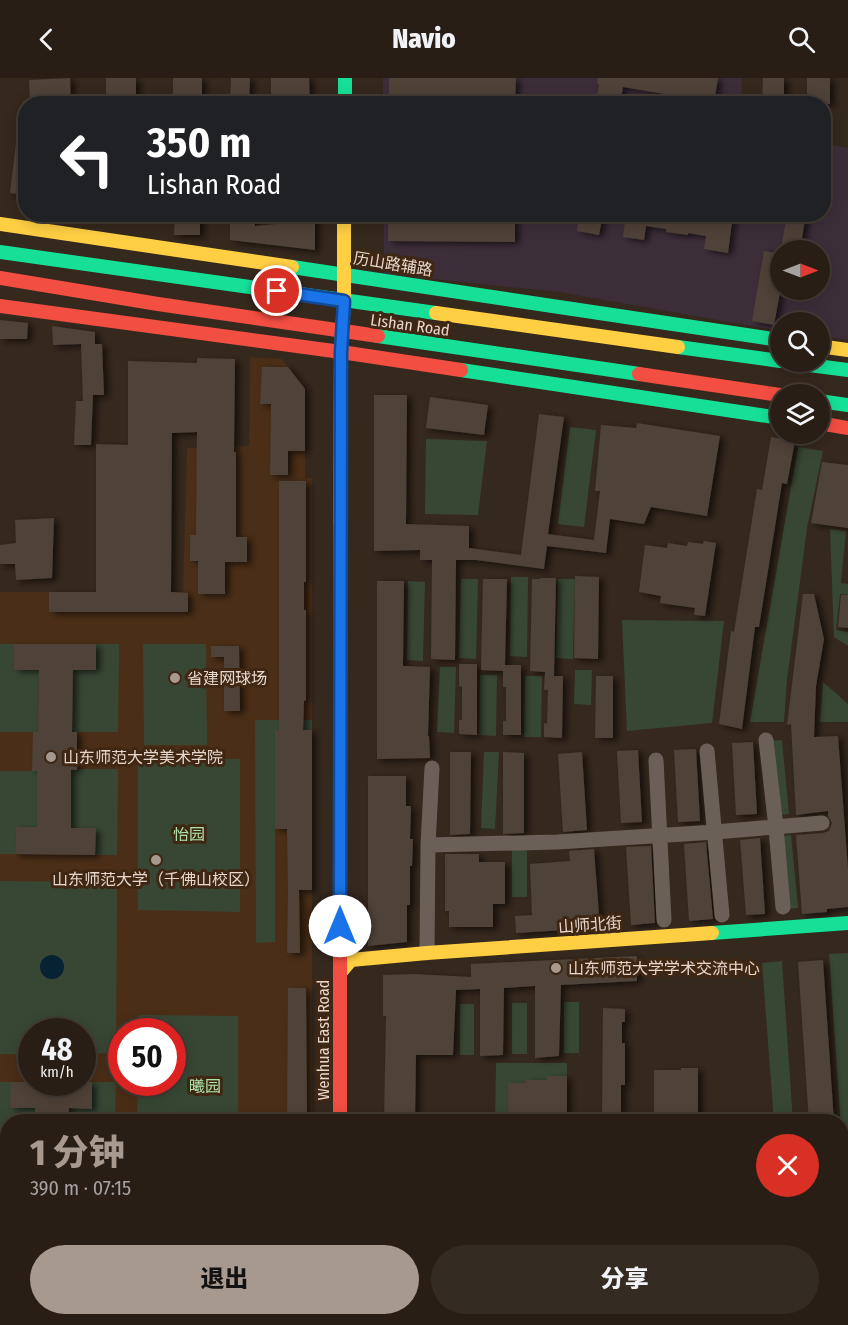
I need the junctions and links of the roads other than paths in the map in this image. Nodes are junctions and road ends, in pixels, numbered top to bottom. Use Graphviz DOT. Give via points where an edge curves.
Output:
graph roads {
  1 [pos="345,78"];
  2 [pos="345,96"];
  3 [pos="344,222"];
  4 [pos="0,224"];
  5 [pos="0,252"];
  6 [pos="343,274"];
  7 [pos="0,278"];
  8 [pos="344,301"];
  9 [pos="0,306"];
  10 [pos="341,332"];
  11 [pos="770,338"];
  12 [pos="830,348"];
  13 [pos="848,350"];
  14 [pos="341,352"];
  15 [pos="770,360"];
  16 [pos="830,368"];
  17 [pos="848,370"];
  18 [pos="770,394"];
  19 [pos="830,403"];
  20 [pos="848,405"];
  21 [pos="770,416"];
  22 [pos="830,425"];
  23 [pos="848,428"];
  24 [pos="766,740"];
  25 [pos="707,751"];
  26 [pos="656,760"];
  27 [pos="432,768"];
  28 [pos="822,823"];
  29 [pos="776,827"];
  30 [pos="715,832"];
  31 [pos="659,836"];
  32 [pos="428,845"];
  33 [pos="783,907"];
  34 [pos="722,915"];
  35 [pos="664,920"];
  36 [pos="848,923"];
  37 [pos="427,953"];
  38 [pos="340,973"];
  39 [pos="340,1114"];
  1 -- 2 [label="main road"];
  3 -- 6 [label="main road, Wenhua East Road"];
  4 -- 6 [label="main road, 历山路辅路"];
  5 -- 8 [label="main road, Lishan Road"];
  6 -- 8 [label="main road, Wenhua East Road"];
  6 -- 11 [label="main road, 历山路辅路"];
  7 -- 10 [label="main road, Lishan Road"];
  8 -- 10 [label="main road, Wenhua East Road"];
  8 -- 15 [label="main road, Lishan Road"];
  9 -- 14 [label="main road"];
  10 -- 14 [label="main road, Wenhua East Road"];
  10 -- 18 [label="main road, Lishan Road"];
  12 -- 13 [label="main road"];
  14 -- 21 [label="main road"];
  14 -- 38 [label="main road, Wenhua East Road"];
  16 -- 17 [label="main road"];
  19 -- 20 [label="main road"];
  22 -- 23 [label="main road"];
  24 -- 29 [label="street"];
  25 -- 30 [label="street"];
  26 -- 31 [label="street"];
  27 -- 32 [label="street"];
  28 -- 29 [label="street"];
  29 -- 30 [label="street"];
  29 -- 33 [label="street"];
  30 -- 31 [label="street"];
  30 -- 34 [label="street"];
  31 -- 32 [label="street"];
  31 -- 35 [label="street"];
  32 -- 37 [label="street"];
  36 -- 37 [label="main road, 山师北街"];
  37 -- 38 [label="main road, 山师北街" via="351,960"];
  38 -- 39 [label="main road, Wenhua East Road"];
}
